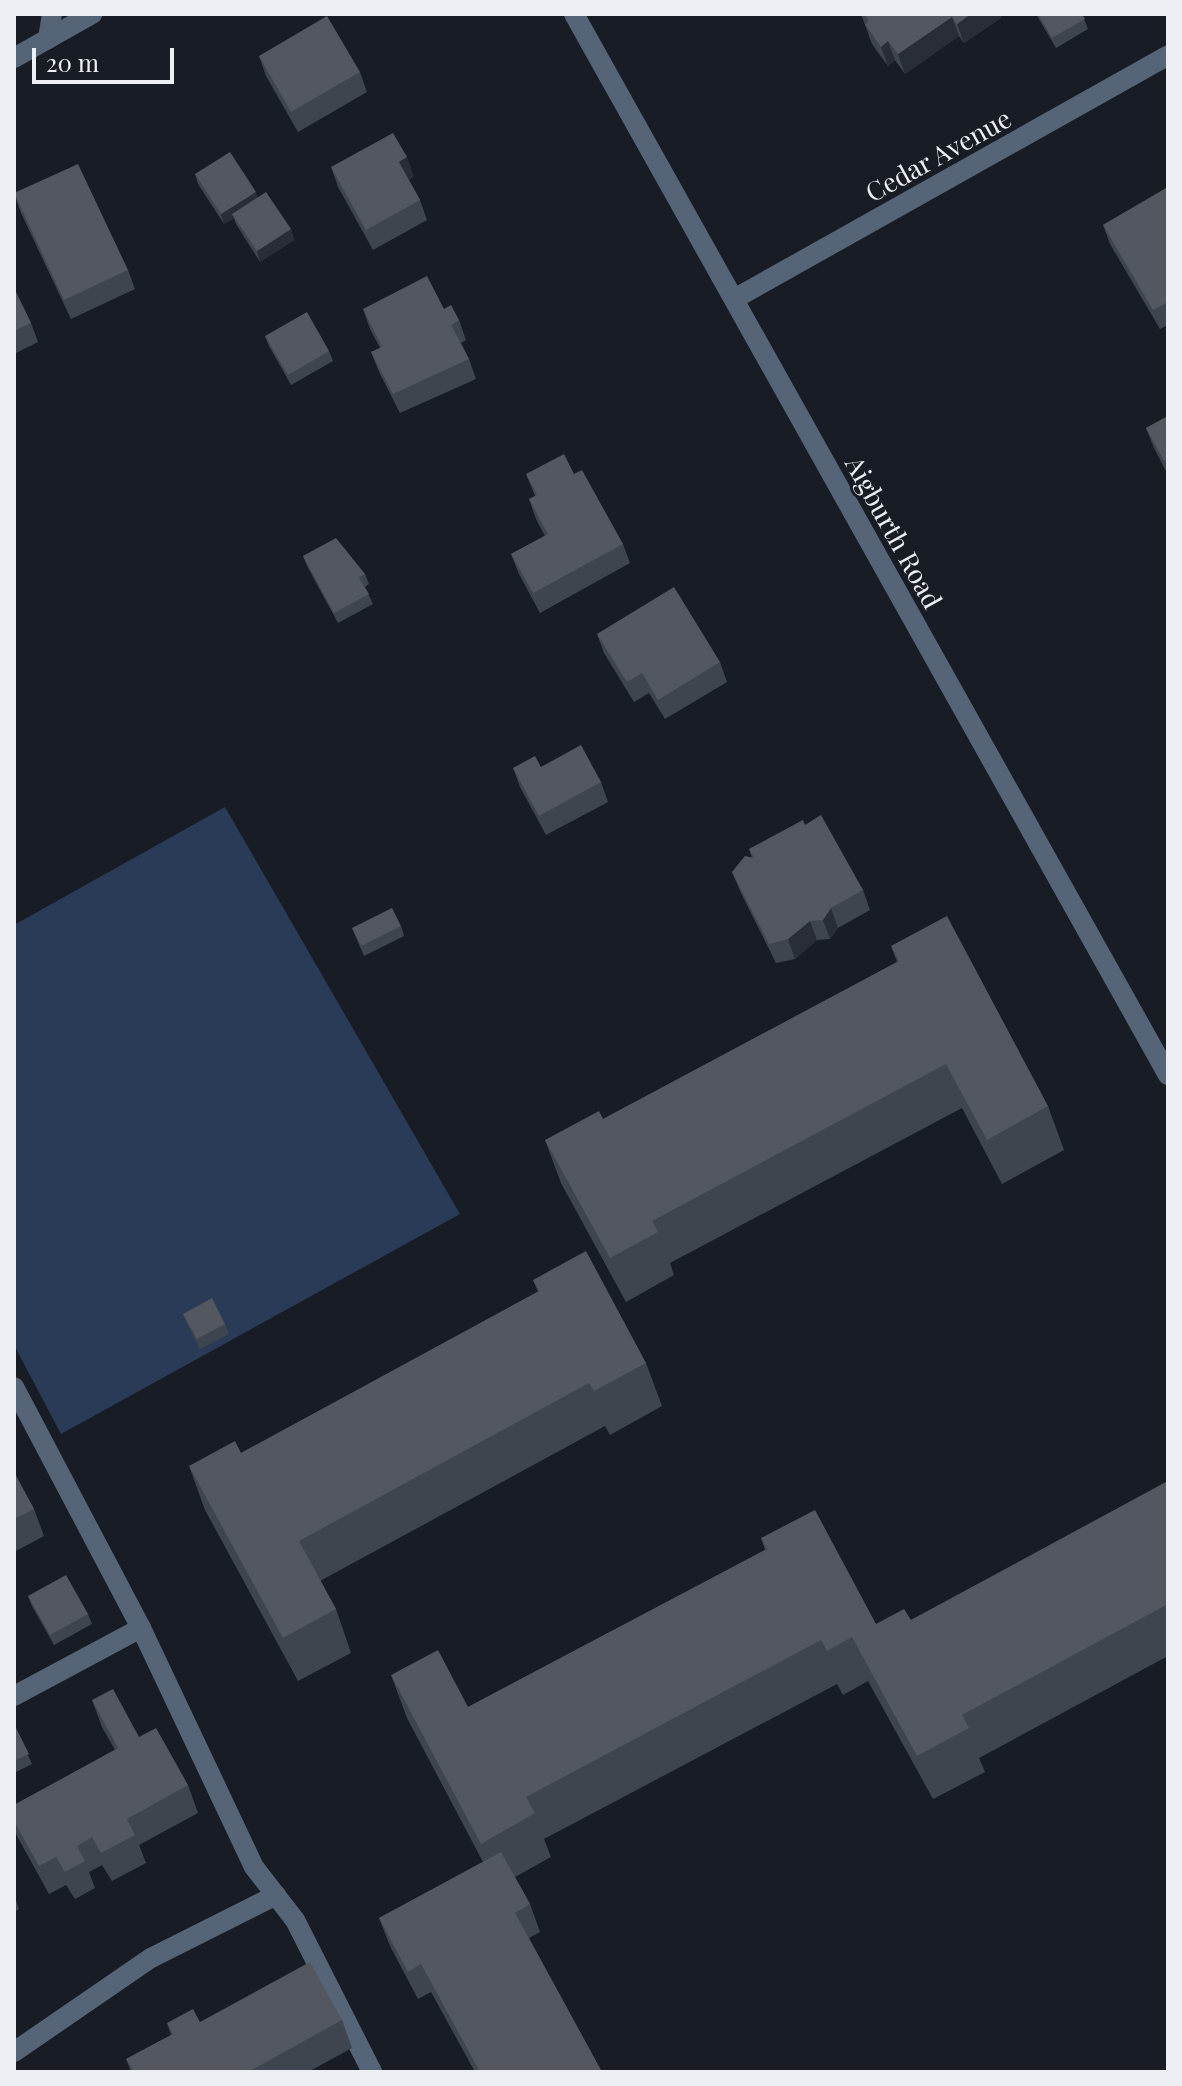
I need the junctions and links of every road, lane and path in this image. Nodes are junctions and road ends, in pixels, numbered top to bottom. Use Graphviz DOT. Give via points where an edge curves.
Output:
graph roads {
  1 [pos="52,14"];
  2 [pos="92,14"];
  3 [pos="574,14"];
  4 [pos="48,39"];
  5 [pos="1168,55"];
  6 [pos="14,58"];
  7 [pos="734,299"];
  8 [pos="1168,1075"];
  9 [pos="14,1387"];
  10 [pos="141,1628"];
  11 [pos="14,1696"];
  12 [pos="276,1895"];
  13 [pos="14,2052"];
  14 [pos="372,2072"];
  1 -- 4 [label="street"];
  2 -- 4 [label="street"];
  3 -- 7 [label="street, Aigburth Road"];
  4 -- 6 [label="street"];
  5 -- 7 [label="street, Cedar Avenue"];
  7 -- 8 [label="street, Aigburth Road"];
  9 -- 10 [label="street"];
  10 -- 11 [label="street"];
  10 -- 12 [label="street" via="254,1867"];
  12 -- 13 [label="street" via="151,1958"];
  12 -- 14 [label="street" via="295,1920"];
}
